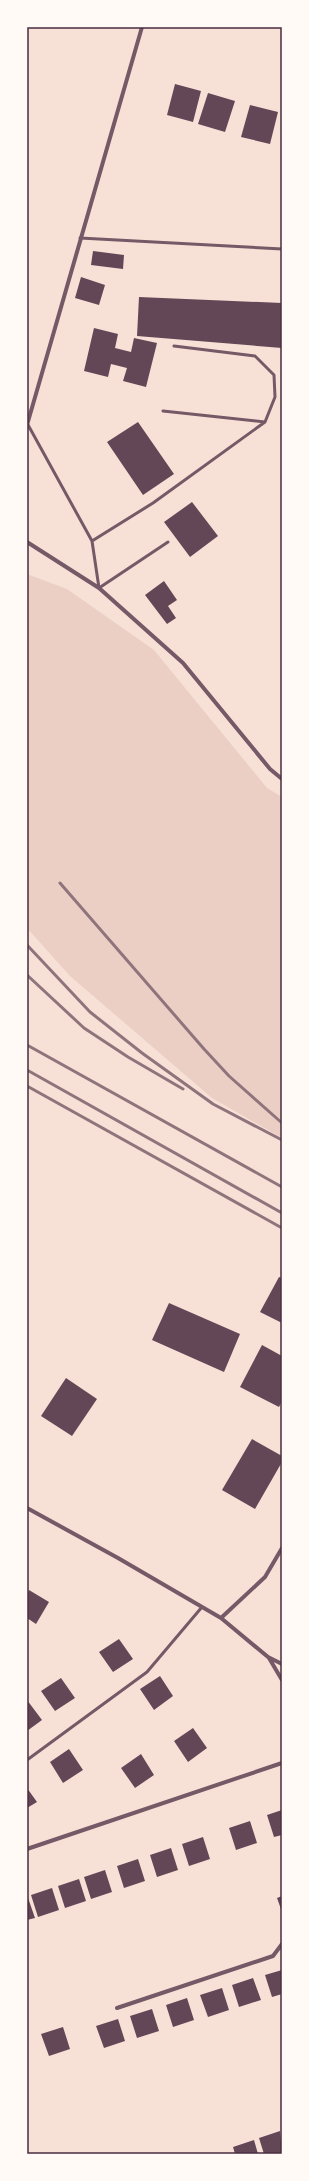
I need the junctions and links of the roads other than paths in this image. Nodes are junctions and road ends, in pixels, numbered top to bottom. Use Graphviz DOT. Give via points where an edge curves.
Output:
graph roads {
  1 [pos="142,27"];
  2 [pos="80,238"];
  3 [pos="282,249"];
  4 [pos="174,346"];
  5 [pos="163,411"];
  6 [pos="265,422"];
  7 [pos="27,424"];
  8 [pos="92,541"];
  9 [pos="27,542"];
  10 [pos="168,542"];
  11 [pos="99,588"];
  12 [pos="282,779"];
  13 [pos="27,1508"];
  14 [pos="282,1548"];
  15 [pos="202,1607"];
  16 [pos="221,1618"];
  17 [pos="268,1657"];
  18 [pos="282,1664"];
  19 [pos="282,1680"];
  20 [pos="27,1760"];
  21 [pos="282,1763"];
  22 [pos="27,1848"];
  23 [pos="282,1944"];
  24 [pos="118,2008"];
  1 -- 2 [label="street"];
  2 -- 3 [label="lane"];
  2 -- 7 [label="street"];
  4 -- 6 [label="lane" via="255,356 274,375 275,397"];
  5 -- 6 [label="lane"];
  6 -- 8 [label="lane" via="153,503"];
  7 -- 8 [label="lane"];
  8 -- 11 [label="lane"];
  9 -- 11 [label="street"];
  10 -- 11 [label="lane"];
  11 -- 12 [label="street" via="183,663 270,770"];
  13 -- 15 [label="street"];
  14 -- 16 [label="street" via="265,1577"];
  15 -- 16 [label="street"];
  15 -- 20 [label="lane" via="147,1672"];
  16 -- 17 [label="street"];
  17 -- 18 [label="street"];
  17 -- 19 [label="street"];
  21 -- 22 [label="street"];
  23 -- 24 [label="street" via="273,1956"];
}
